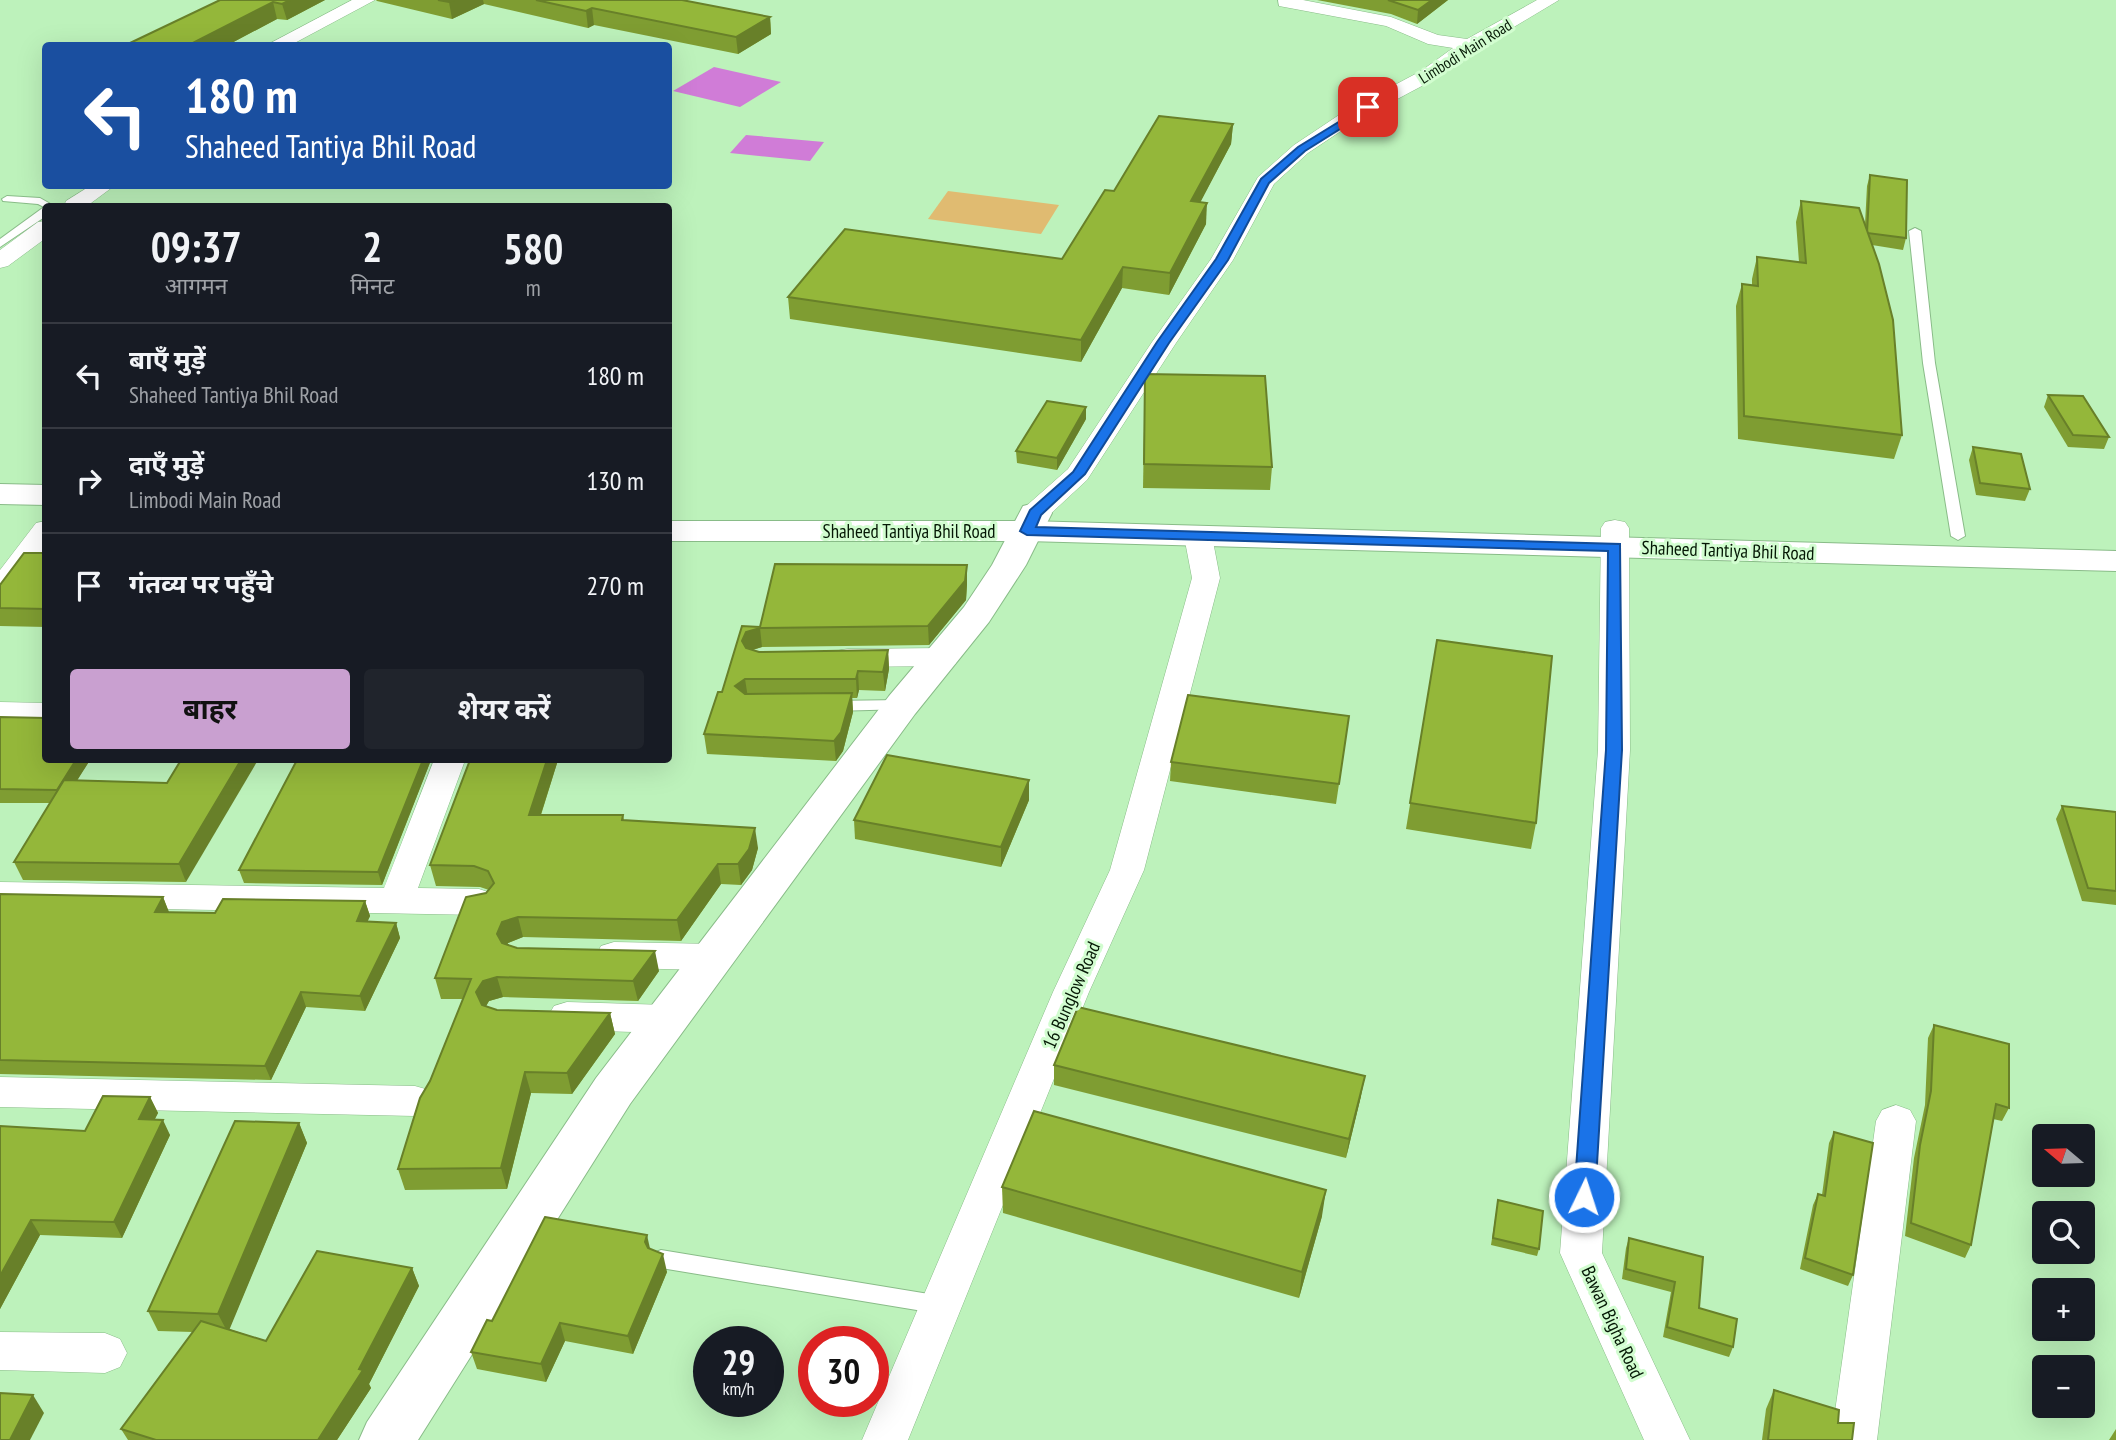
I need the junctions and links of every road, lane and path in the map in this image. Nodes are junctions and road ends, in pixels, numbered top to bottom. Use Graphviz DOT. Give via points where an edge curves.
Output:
graph roads {
  1 [pos="366,0"];
  2 [pos="1550,0"];
  3 [pos="1285,2"];
  4 [pos="282,42"];
  5 [pos="1470,45"];
  6 [pos="99,189"];
  7 [pos="8,199"];
  8 [pos="42,203"];
  9 [pos="78,203"];
  10 [pos="42,212"];
  11 [pos="42,231"];
  12 [pos="1914,231"];
  13 [pos="0,244"];
  14 [pos="0,261"];
  15 [pos="0,494"];
  16 [pos="672,506"];
  17 [pos="33,515"];
  18 [pos="1031,522"];
  19 [pos="672,531"];
  20 [pos="1198,536"];
  21 [pos="1958,536"];
  22 [pos="1615,537"];
  23 [pos="2116,539"];
  24 [pos="0,552"];
  25 [pos="2116,561"];
  26 [pos="0,589"];
  27 [pos="944,657"];
  28 [pos="818,658"];
  29 [pos="902,705"];
  30 [pos="812,706"];
  31 [pos="0,712"];
  32 [pos="42,713"];
  33 [pos="448,763"];
  34 [pos="0,894"];
  35 [pos="396,901"];
  36 [pos="479,902"];
  37 [pos="578,954"];
  38 [pos="714,957"];
  39 [pos="531,1015"];
  40 [pos="667,1019"];
  41 [pos="0,1092"];
  42 [pos="415,1101"];
  43 [pos="1896,1121"];
  44 [pos="661,1259"];
  45 [pos="941,1305"];
  46 [pos="0,1351"];
  47 [pos="105,1353"];
  48 [pos="387,1440"];
  49 [pos="885,1440"];
  50 [pos="1667,1440"];
  51 [pos="1854,1440"];
  1 -- 4 [label="street"];
  2 -- 5 [label="street, Limbodi Main Road"];
  3 -- 5 [label="street" via="1391,22 1434,40"];
  5 -- 18 [label="street, Limbodi Main Road" via="1428,75 1301,149 1265,181 1222,260 1078,474"];
  6 -- 9 [label="street"];
  7 -- 8 [label="lane"];
  10 -- 13 [label="lane"];
  11 -- 14 [label="street"];
  12 -- 21 [label="lane" via="1929,363"];
  15 -- 17 [label="main road"];
  16 -- 18 [label="main road, Shaheed Tantiya Bhil Road"];
  17 -- 24 [label="street"];
  17 -- 26 [label="street"];
  18 -- 19 [label="main road, Shaheed Tantiya Bhil Road"];
  18 -- 20 [label="main road, Shaheed Tantiya Bhil Road"];
  18 -- 22 [label="main road, Shaheed Tantiya Bhil Road"];
  18 -- 27 [label="main road" via="1007,568"];
  20 -- 22 [label="main road, Shaheed Tantiya Bhil Road"];
  20 -- 45 [label="street, 16 Bunglow Road" via="1206,578 1127,870 1071,992"];
  21 -- 22 [label="main road, Shaheed Tantiya Bhil Road"];
  21 -- 23 [label="main road, Shaheed Tantiya Bhil Road"];
  22 -- 25 [label="main road, Shaheed Tantiya Bhil Road"];
  22 -- 50 [label="street, Bawan Bigha Road" via="1614,750 1580,1253"];
  27 -- 28 [label="street"];
  27 -- 29 [label="main road"];
  29 -- 30 [label="lane"];
  29 -- 38 [label="main road"];
  31 -- 32 [label="street"];
  33 -- 35 [label="street"];
  34 -- 35 [label="street"];
  35 -- 36 [label="street"];
  37 -- 38 [label="street"];
  38 -- 40 [label="main road"];
  39 -- 40 [label="street"];
  40 -- 48 [label="main road" via="613,1091"];
  41 -- 42 [label="street"];
  43 -- 51 [label="street"];
  44 -- 45 [label="lane"];
  45 -- 49 [label="street, 16 Bunglow Road"];
  46 -- 47 [label="street"];
}
